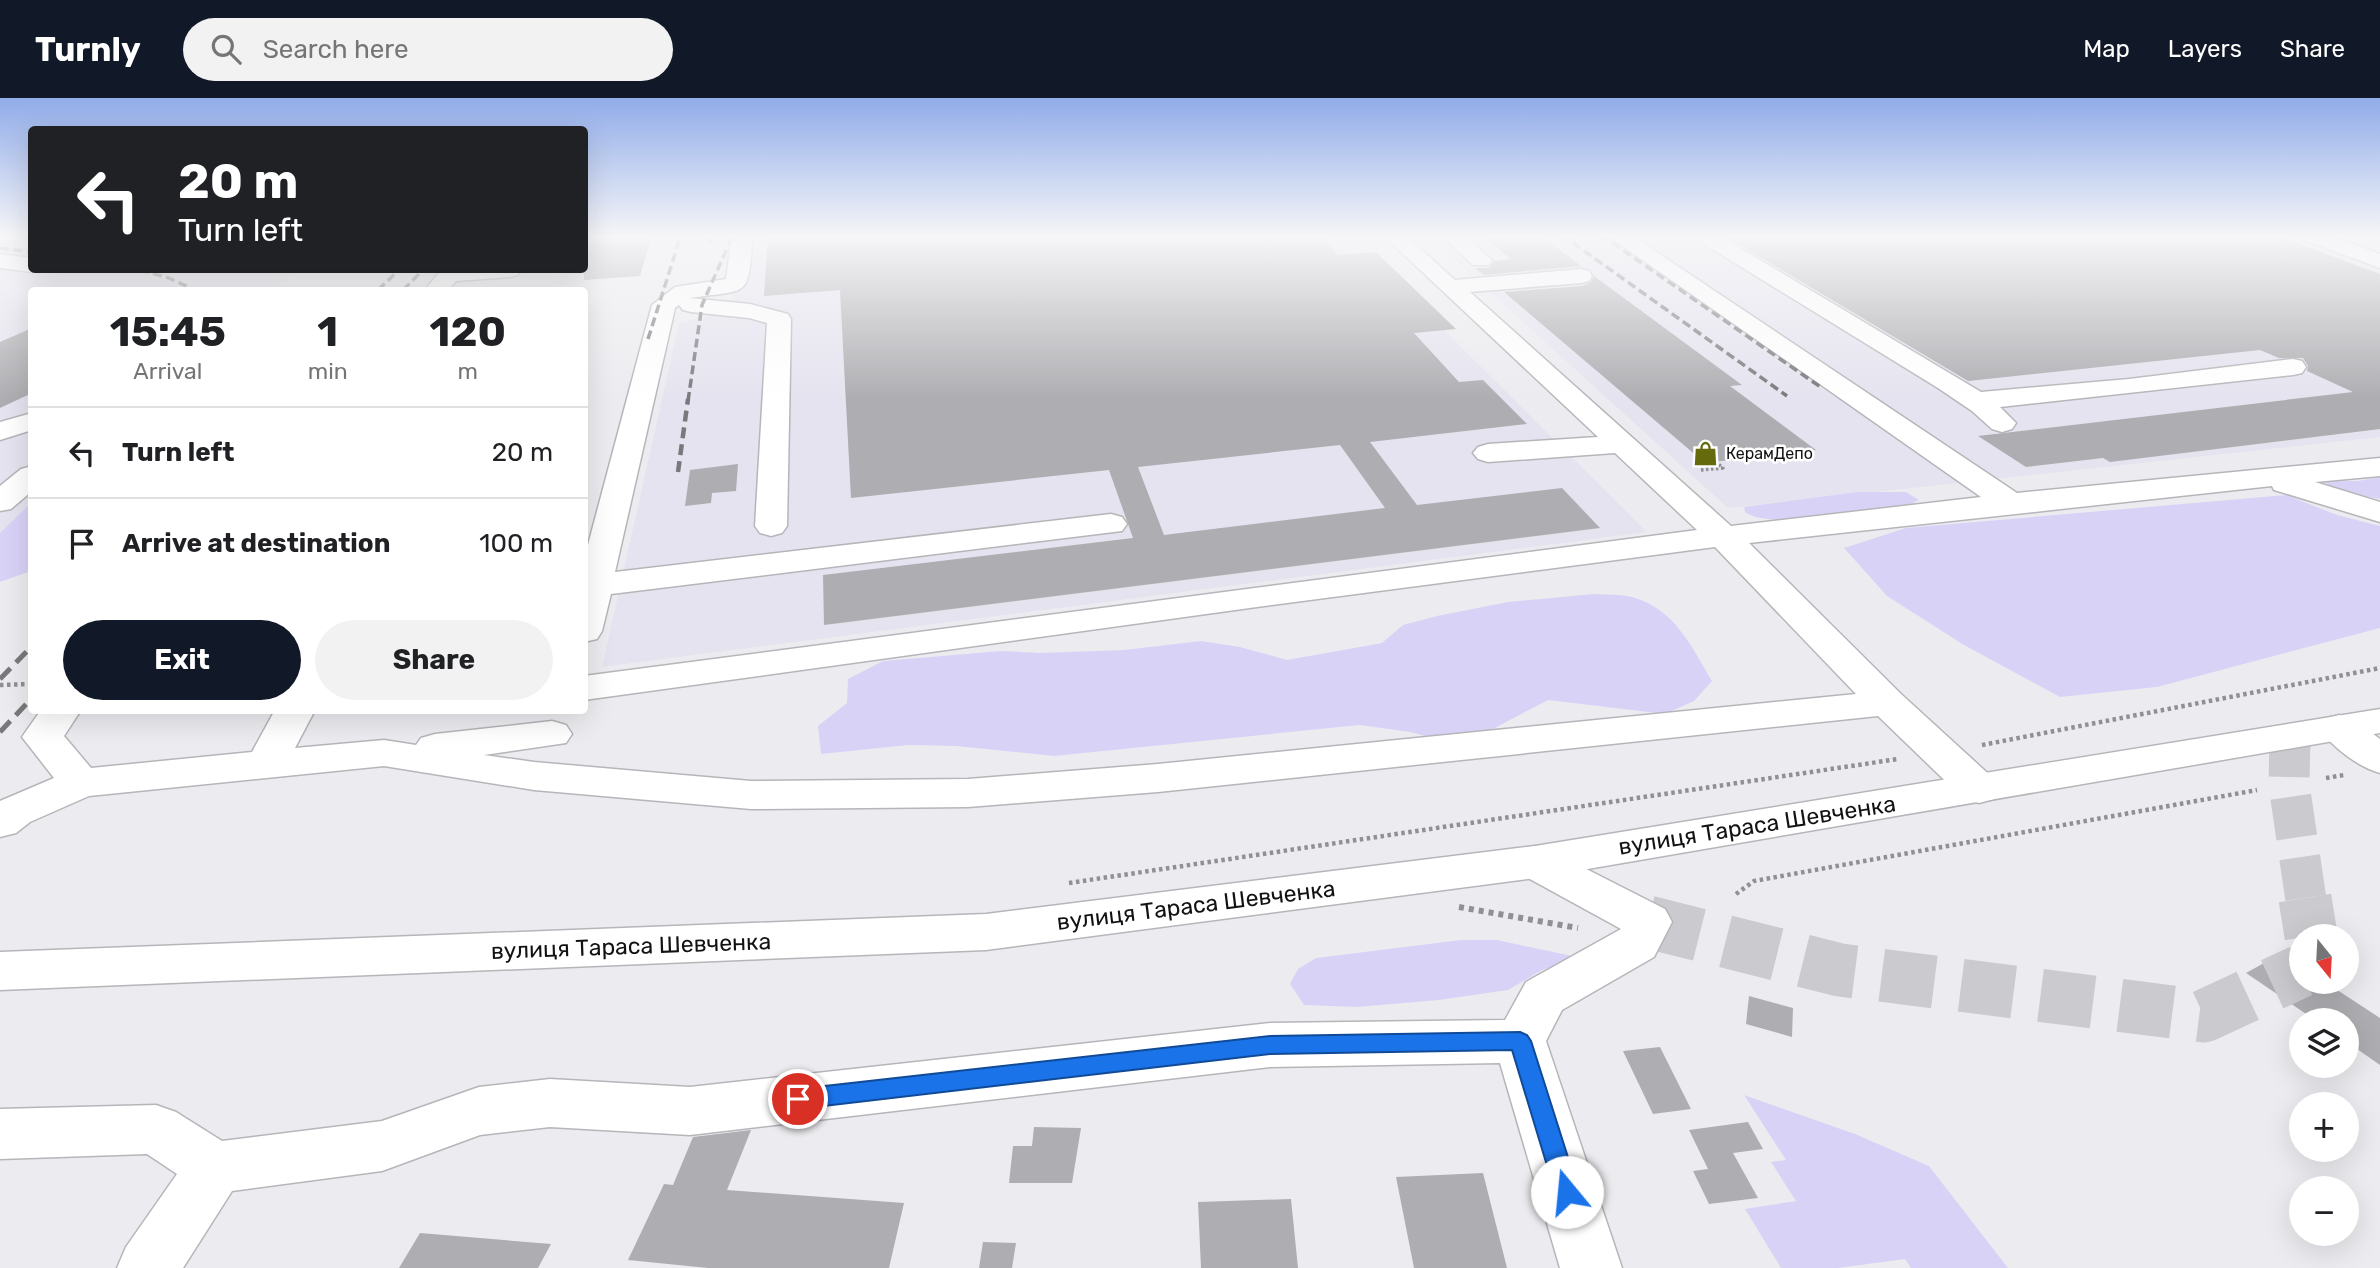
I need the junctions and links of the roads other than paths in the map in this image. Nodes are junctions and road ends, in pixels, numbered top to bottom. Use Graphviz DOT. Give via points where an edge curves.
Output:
graph roads {
  1 [pos="700,290"];
  2 [pos="1453,290"];
  3 [pos="1697,290"];
  4 [pos="1793,290"];
  5 [pos="664,305"];
  6 [pos="2293,367"];
  7 [pos="1976,401"];
  8 [pos="28,422"];
  9 [pos="2001,423"];
  10 [pos="0,431"];
  11 [pos="1622,444"];
  12 [pos="1488,453"];
  13 [pos="2380,467"];
  14 [pos="2266,477"];
  15 [pos="28,478"];
  16 [pos="0,502"];
  17 [pos="2010,503"];
  18 [pos="2380,512"];
  19 [pos="1111,524"];
  20 [pos="771,526"];
  21 [pos="1723,534"];
  22 [pos="596,585"];
  23 [pos="588,616"];
  24 [pos="588,687"];
  25 [pos="1887,703"];
  26 [pos="59,714"];
  27 [pos="293,714"];
  28 [pos="519,714"];
  29 [pos="2380,720"];
  30 [pos="556,722"];
  31 [pos="2339,727"];
  32 [pos="384,753"];
  33 [pos="2380,760"];
  34 [pos="266,765"];
  35 [pos="534,775"];
  36 [pos="81,783"];
  37 [pos="1979,789"];
  38 [pos="0,822"];
  39 [pos="1535,862"];
  40 [pos="0,971"];
  41 [pos="1520,1041"];
  42 [pos="0,1134"];
  43 [pos="215,1168"];
  44 [pos="148,1268"];
  45 [pos="1591,1268"];
  1 -- 5 [label="main road" via="683,292"];
  2 -- 11 [label="main road"];
  3 -- 17 [label="main road"];
  4 -- 7 [label="main road"];
  5 -- 20 [label="main road" via="750,311 779,319"];
  5 -- 22 [label="main road"];
  6 -- 7 [label="main road"];
  7 -- 9 [label="main road"];
  8 -- 10 [label="main road"];
  11 -- 12 [label="main road"];
  11 -- 21 [label="main road"];
  13 -- 14 [label="main road"];
  14 -- 17 [label="main road"];
  14 -- 18 [label="main road"];
  15 -- 16 [label="main road"];
  17 -- 21 [label="main road"];
  19 -- 22 [label="main road"];
  21 -- 24 [label="main road"];
  21 -- 25 [label="main road"];
  22 -- 23 [label="main road"];
  25 -- 35 [label="main road" via="1158,778 968,793 751,795"];
  25 -- 37 [label="main road"];
  26 -- 36 [label="main road" via="43,737"];
  27 -- 34 [label="main road"];
  28 -- 30 [label="main road"];
  29 -- 31 [label="main road, вулиця Тараса Шевченка"];
  30 -- 32 [label="main road"];
  30 -- 35 [label="main road"];
  31 -- 33 [label="main road"];
  31 -- 37 [label="main road, вулиця Тараса Шевченка"];
  32 -- 34 [label="main road"];
  32 -- 35 [label="main road"];
  34 -- 36 [label="main road"];
  36 -- 38 [label="main road"];
  37 -- 39 [label="main road, вулиця Тараса Шевченка"];
  39 -- 40 [label="main road, вулиця Тараса Шевченка" via="986,932"];
  39 -- 41 [label="main road" via="1648,922 1637,944 1544,996"];
  41 -- 43 [label="main road" via="1270,1045 690,1111 551,1102 479,1111 382,1146"];
  41 -- 45 [label="main road"];
  42 -- 43 [label="main road" via="156,1129"];
  43 -- 44 [label="main road"];
}
